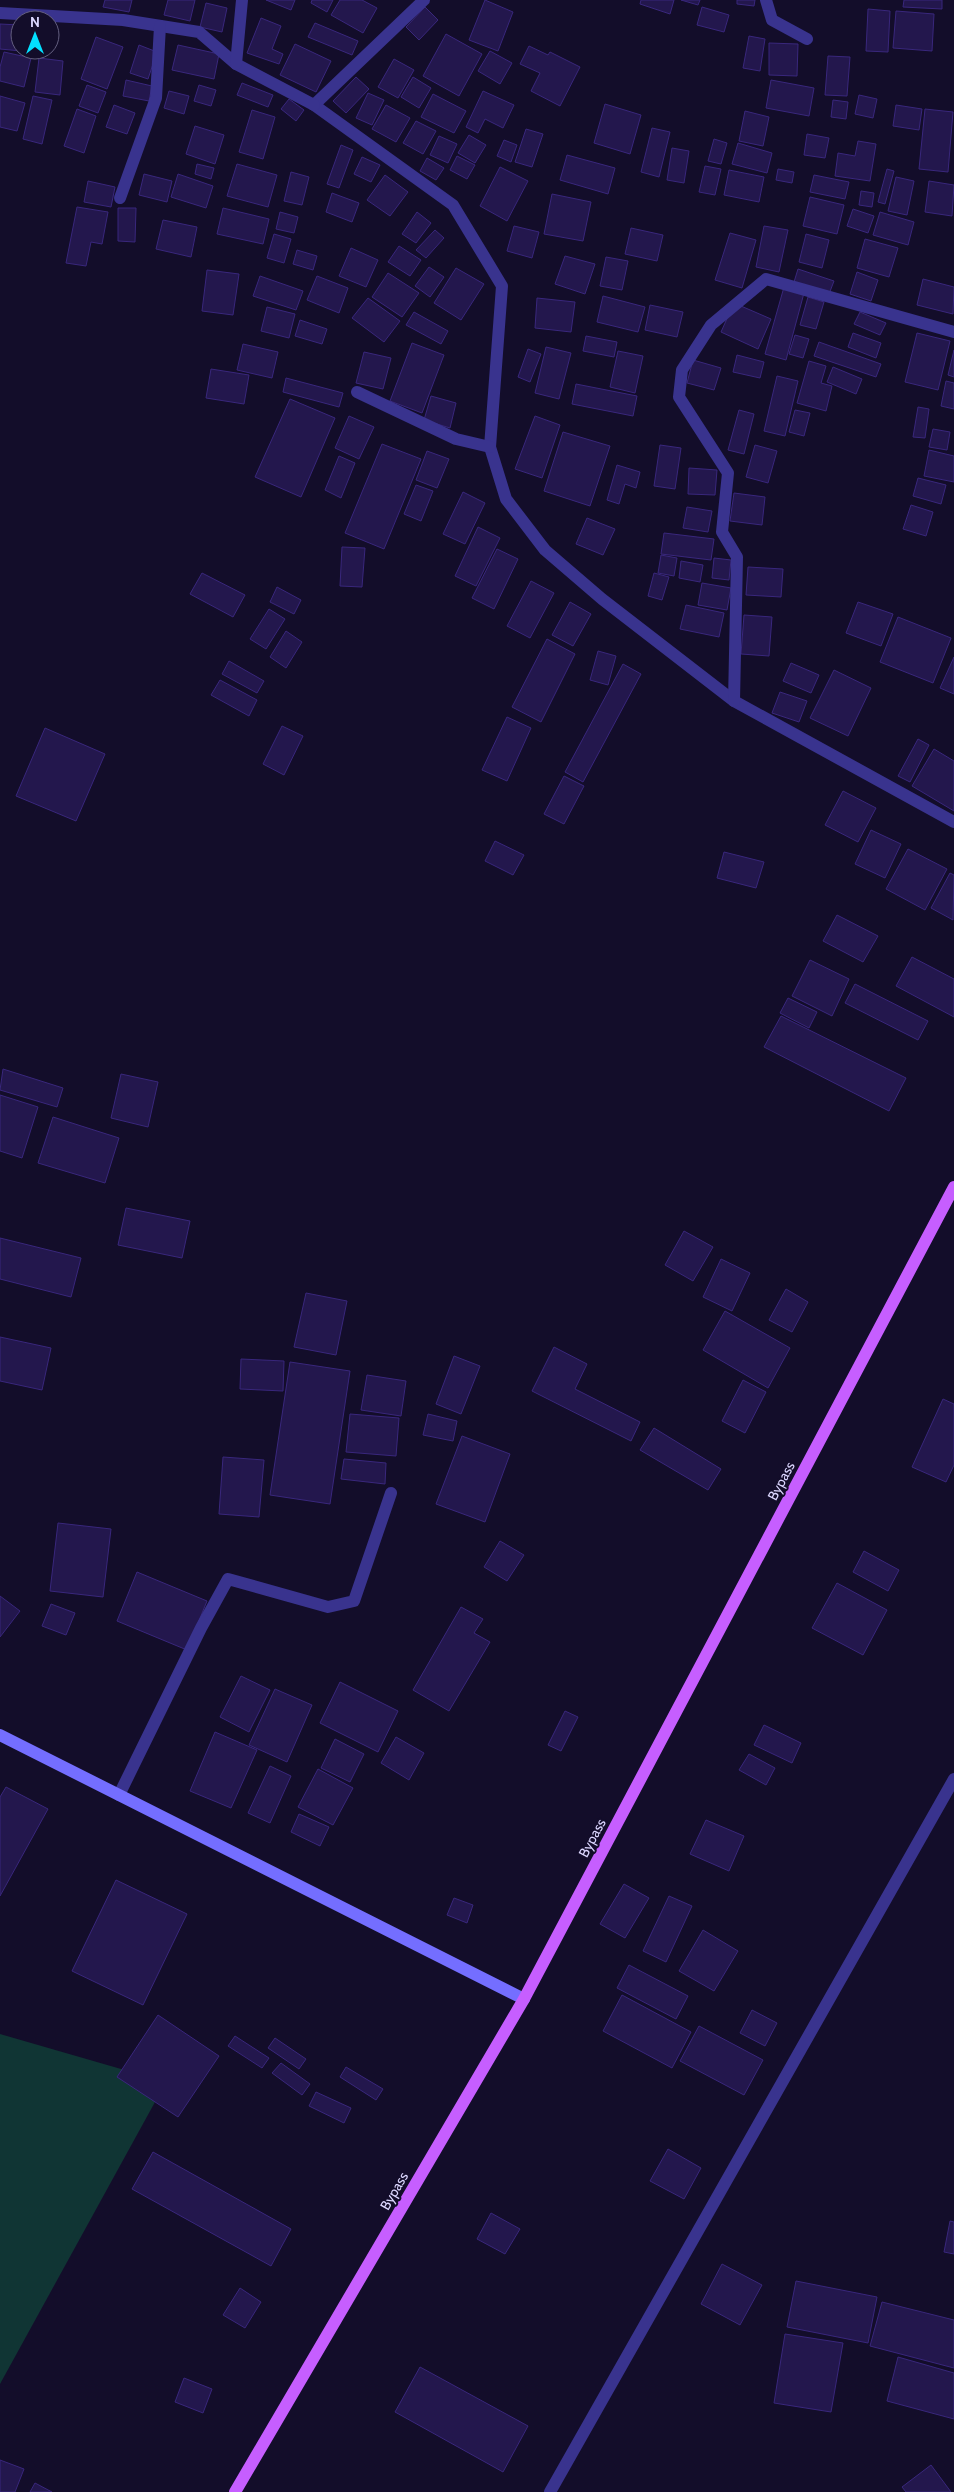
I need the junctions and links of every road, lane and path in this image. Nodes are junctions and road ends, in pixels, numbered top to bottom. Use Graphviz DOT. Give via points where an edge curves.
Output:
graph roads {
  1 [pos="242,0"];
  2 [pos="424,0"];
  3 [pos="766,0"];
  4 [pos="0,13"];
  5 [pos="160,26"];
  6 [pos="807,39"];
  7 [pos="236,64"];
  8 [pos="314,105"];
  9 [pos="120,198"];
  10 [pos="954,332"];
  11 [pos="357,392"];
  12 [pos="490,447"];
  13 [pos="734,701"];
  14 [pos="954,822"];
  15 [pos="954,1187"];
  16 [pos="390,1493"];
  17 [pos="0,1735"];
  18 [pos="954,1779"];
  19 [pos="119,1795"];
  20 [pos="524,1999"];
  21 [pos="235,2492"];
  22 [pos="550,2492"];
  1 -- 7 [label="street"];
  2 -- 8 [label="street"];
  3 -- 6 [label="street" via="772,20"];
  4 -- 5 [label="street" via="123,20"];
  5 -- 7 [label="street" via="199,32"];
  5 -- 9 [label="street" via="156,98"];
  7 -- 8 [label="street"];
  8 -- 12 [label="street" via="453,205 502,286"];
  10 -- 13 [label="street" via="766,279 711,324 682,370 680,397 728,473 722,532 737,557"];
  11 -- 12 [label="street" via="456,439"];
  12 -- 13 [label="street" via="506,498 546,550 602,599"];
  13 -- 14 [label="street"];
  15 -- 20 [label="main road, Bypass"];
  16 -- 19 [label="street" via="354,1602 328,1607 228,1579"];
  17 -- 19 [label="main road"];
  18 -- 22 [label="street"];
  19 -- 20 [label="main road"];
  20 -- 21 [label="main road, Bypass"];
}
